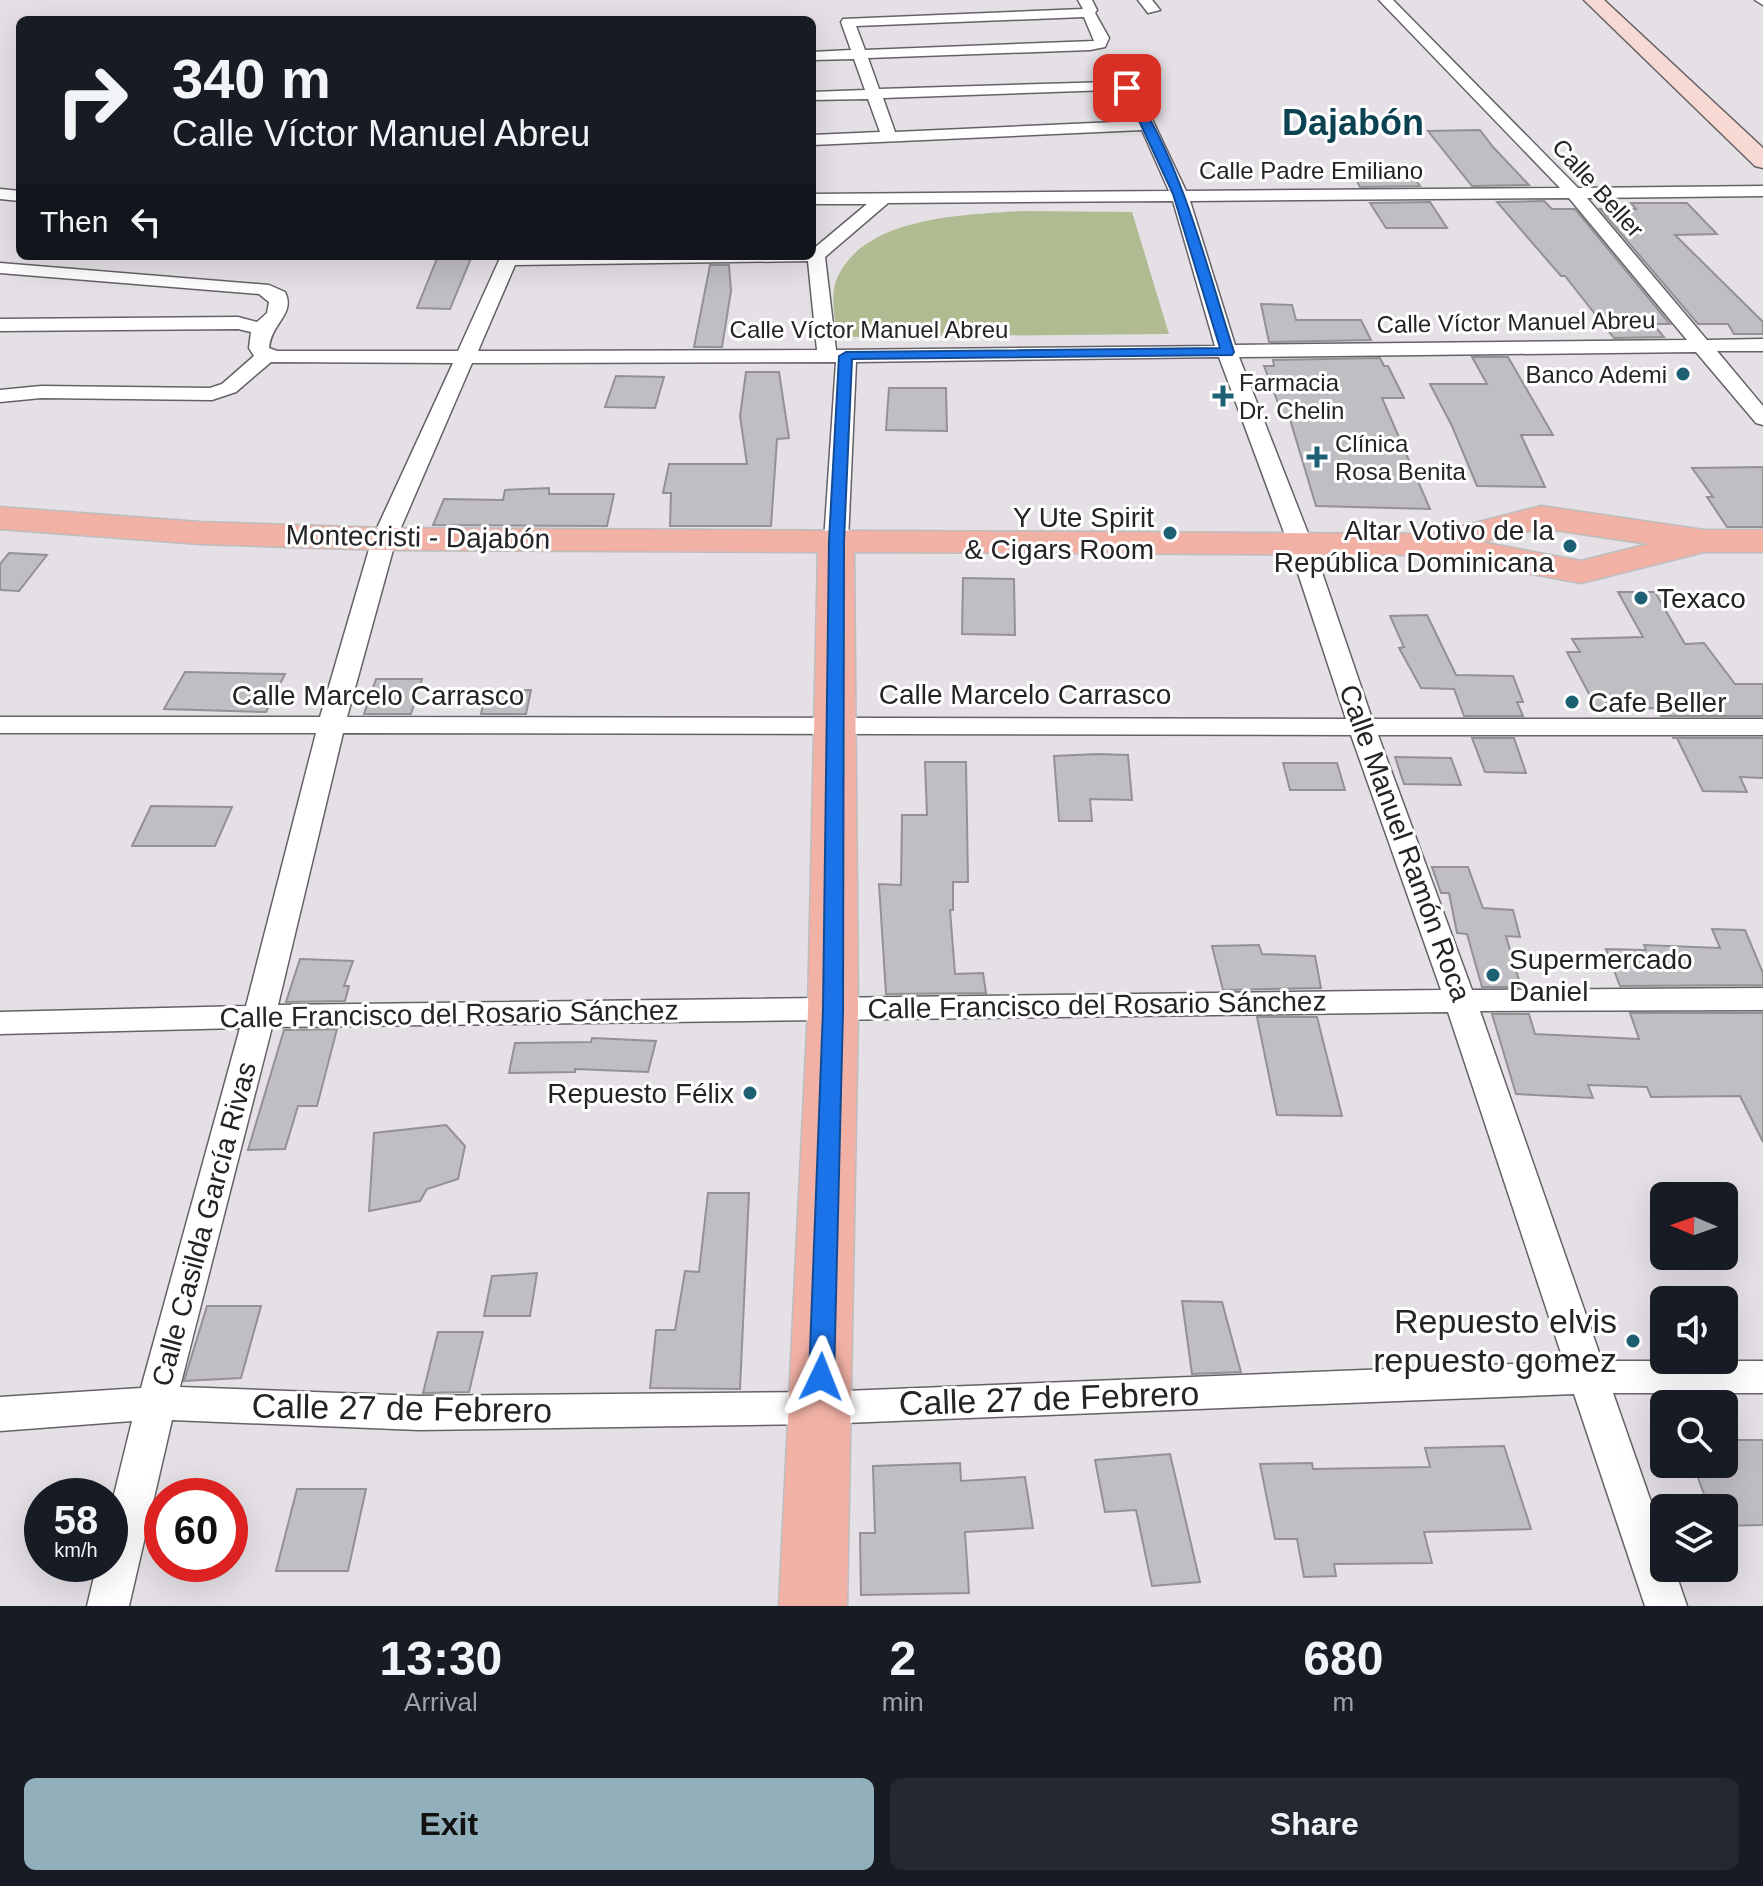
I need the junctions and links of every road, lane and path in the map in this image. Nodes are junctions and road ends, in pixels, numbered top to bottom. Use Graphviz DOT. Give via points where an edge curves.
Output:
graph roads {
  1 [pos="1386,0"];
  2 [pos="1593,0"];
  3 [pos="1086,6"];
  4 [pos="858,54"];
  5 [pos="816,56"];
  6 [pos="875,93"];
  7 [pos="816,96"];
  8 [pos="1148,125"];
  9 [pos="889,137"];
  10 [pos="816,140"];
  11 [pos="1763,161"];
  12 [pos="1763,191"];
  13 [pos="1573,192"];
  14 [pos="1179,194"];
  15 [pos="816,199"];
  16 [pos="883,199"];
  17 [pos="816,256"];
  18 [pos="508,260"];
  19 [pos="0,268"];
  20 [pos="165,280"];
  21 [pos="128,324"];
  22 [pos="0,325"];
  23 [pos="261,329"];
  24 [pos="1701,345"];
  25 [pos="1763,345"];
  26 [pos="1227,352"];
  27 [pos="267,355"];
  28 [pos="836,355"];
  29 [pos="468,356"];
  30 [pos="0,396"];
  31 [pos="1763,419"];
  32 [pos="0,518"];
  33 [pos="384,539"];
  34 [pos="836,541"];
  35 [pos="1704,541"];
  36 [pos="1763,541"];
  37 [pos="1429,544"];
  38 [pos="1301,546"];
  39 [pos="0,725"];
  40 [pos="1361,725"];
  41 [pos="331,727"];
  42 [pos="836,727"];
  43 [pos="1763,727"];
  44 [pos="1460,999"];
  45 [pos="1763,999"];
  46 [pos="833,1010"];
  47 [pos="260,1014"];
  48 [pos="0,1023"];
  49 [pos="1587,1377"];
  50 [pos="1763,1377"];
  51 [pos="156,1403"];
  52 [pos="820,1408"];
  53 [pos="0,1414"];
  54 [pos="108,1606"];
  55 [pos="813,1606"];
  56 [pos="1666,1606"];
  1 -- 13 [label="street, Calle Beller"];
  2 -- 11 [label="street"];
  3 -- 4 [label="street" via="850,15 846,25"];
  3 -- 4 [label="street" via="1100,44"];
  4 -- 5 [label="street"];
  4 -- 6 [label="street"];
  6 -- 7 [label="street"];
  6 -- 8 [label="street, Calle Manuel Ramón Roca" via="1127,88"];
  6 -- 9 [label="street"];
  8 -- 9 [label="street"];
  8 -- 14 [label="street, Calle Manuel Ramón Roca"];
  9 -- 10 [label="street"];
  12 -- 13 [label="street, Calle Padre Emiliano"];
  13 -- 14 [label="street, Calle Padre Emiliano"];
  13 -- 24 [label="street, Calle Beller"];
  14 -- 16 [label="street, Calle Padre Emiliano"];
  14 -- 26 [label="street, Calle Manuel Ramón Roca"];
  15 -- 16 [label="street, Calle Padre Emiliano"];
  16 -- 17 [label="street"];
  17 -- 28 [label="street"];
  18 -- 29 [label="street, Calle Casilda García Rivas"];
  19 -- 20 [label="street"];
  20 -- 21 [label="street"];
  20 -- 23 [label="street" via="262,289 278,296 277,314"];
  21 -- 22 [label="street"];
  21 -- 23 [label="street" via="238,323"];
  23 -- 27 [label="street" via="259,348"];
  24 -- 25 [label="street, Calle Víctor Manuel Abreu"];
  24 -- 26 [label="street, Calle Víctor Manuel Abreu"];
  24 -- 31 [label="street, Calle Beller"];
  26 -- 28 [label="street, Calle Víctor Manuel Abreu"];
  26 -- 38 [label="street, Calle Manuel Ramón Roca"];
  27 -- 29 [label="street, Calle Víctor Manuel Abreu"];
  27 -- 30 [label="street" via="229,388 212,394"];
  28 -- 29 [label="street, Calle Víctor Manuel Abreu"];
  28 -- 34 [label="street"];
  29 -- 33 [label="street, Calle Casilda García Rivas"];
  32 -- 33 [label="main road, Montecristi - Dajabón" via="200,533"];
  33 -- 34 [label="main road, Montecristi - Dajabón"];
  33 -- 41 [label="street, Calle Casilda García Rivas"];
  34 -- 38 [label="main road, Montecristi - Dajabón"];
  34 -- 42 [label="main road"];
  35 -- 36 [label="main road"];
  35 -- 37 [label="main road" via="1541,517"];
  35 -- 37 [label="main road" via="1581,572"];
  37 -- 38 [label="main road, Montecristi - Dajabón"];
  38 -- 40 [label="street, Calle Manuel Ramón Roca"];
  39 -- 41 [label="street, Calle Marcelo Carrasco"];
  40 -- 42 [label="street, Calle Marcelo Carrasco"];
  40 -- 43 [label="street, Calle Marcelo Carrasco"];
  40 -- 44 [label="street, Calle Manuel Ramón Roca"];
  41 -- 42 [label="street, Calle Marcelo Carrasco"];
  41 -- 47 [label="street, Calle Casilda García Rivas"];
  42 -- 46 [label="main road"];
  44 -- 45 [label="street, Calle Francisco del Rosario Sánchez"];
  44 -- 46 [label="street, Calle Francisco del Rosario Sánchez"];
  44 -- 49 [label="street, Calle Manuel Ramón Roca"];
  46 -- 47 [label="street, Calle Francisco del Rosario Sánchez"];
  46 -- 52 [label="main road"];
  47 -- 48 [label="street, Calle Francisco del Rosario Sánchez"];
  47 -- 51 [label="street, Calle Casilda García Rivas"];
  49 -- 50 [label="street, Calle 27 de Febrero"];
  49 -- 52 [label="street, Calle 27 de Febrero"];
  49 -- 56 [label="street, Calle Manuel Ramón Roca"];
  51 -- 52 [label="street, Calle 27 de Febrero" via="419,1413"];
  51 -- 53 [label="street, Calle 27 de Febrero"];
  51 -- 54 [label="street, Calle Casilda García Rivas"];
  52 -- 55 [label="main road"];
}
